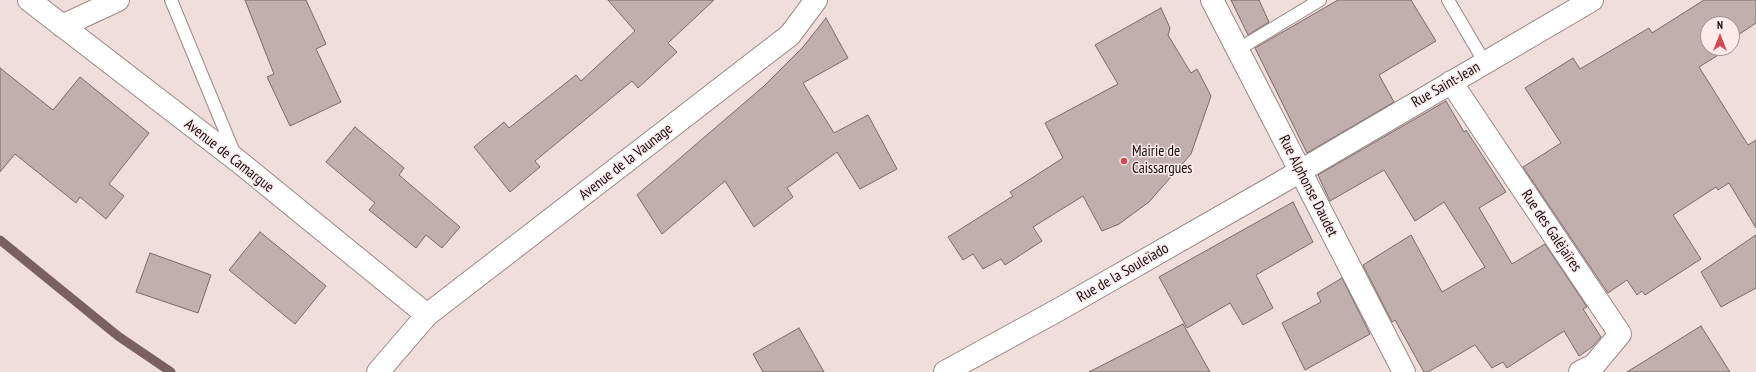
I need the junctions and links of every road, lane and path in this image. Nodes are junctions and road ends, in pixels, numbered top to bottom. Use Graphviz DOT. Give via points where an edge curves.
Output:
graph roads {
  1 [pos="29,0"];
  2 [pos="118,0"];
  3 [pos="171,0"];
  4 [pos="816,0"];
  5 [pos="1212,0"];
  6 [pos="1320,0"];
  7 [pos="1448,0"];
  8 [pos="1592,0"];
  9 [pos="62,26"];
  10 [pos="1237,50"];
  11 [pos="1485,63"];
  12 [pos="1452,82"];
  13 [pos="238,161"];
  14 [pos="1300,171"];
  15 [pos="427,315"];
  16 [pos="378,372"];
  17 [pos="945,372"];
  18 [pos="1404,372"];
  19 [pos="1580,372"];
  1 -- 9 [label="street, Avenue de Camargue"];
  2 -- 9 [label="street"];
  3 -- 13 [label="lane"];
  4 -- 15 [label="street, Avenue de la Vaunage" via="790,35"];
  5 -- 10 [label="street, Rue Alphonse Daudet"];
  6 -- 10 [label="lane"];
  7 -- 11 [label="lane"];
  8 -- 11 [label="street, Rue Saint-Jean"];
  9 -- 13 [label="street, Avenue de Camargue"];
  10 -- 14 [label="street, Rue Alphonse Daudet"];
  11 -- 12 [label="street, Rue Saint-Jean"];
  12 -- 14 [label="street, Rue Saint-Jean"];
  12 -- 19 [label="street, Rue des Galèjaïres" via="1620,334 1594,365"];
  13 -- 15 [label="street, Avenue de Camargue"];
  14 -- 17 [label="street, Rue de la Souleïado"];
  14 -- 18 [label="street, Rue Alphonse Daudet"];
  15 -- 16 [label="street, Avenue de la Vaunage"];
}
